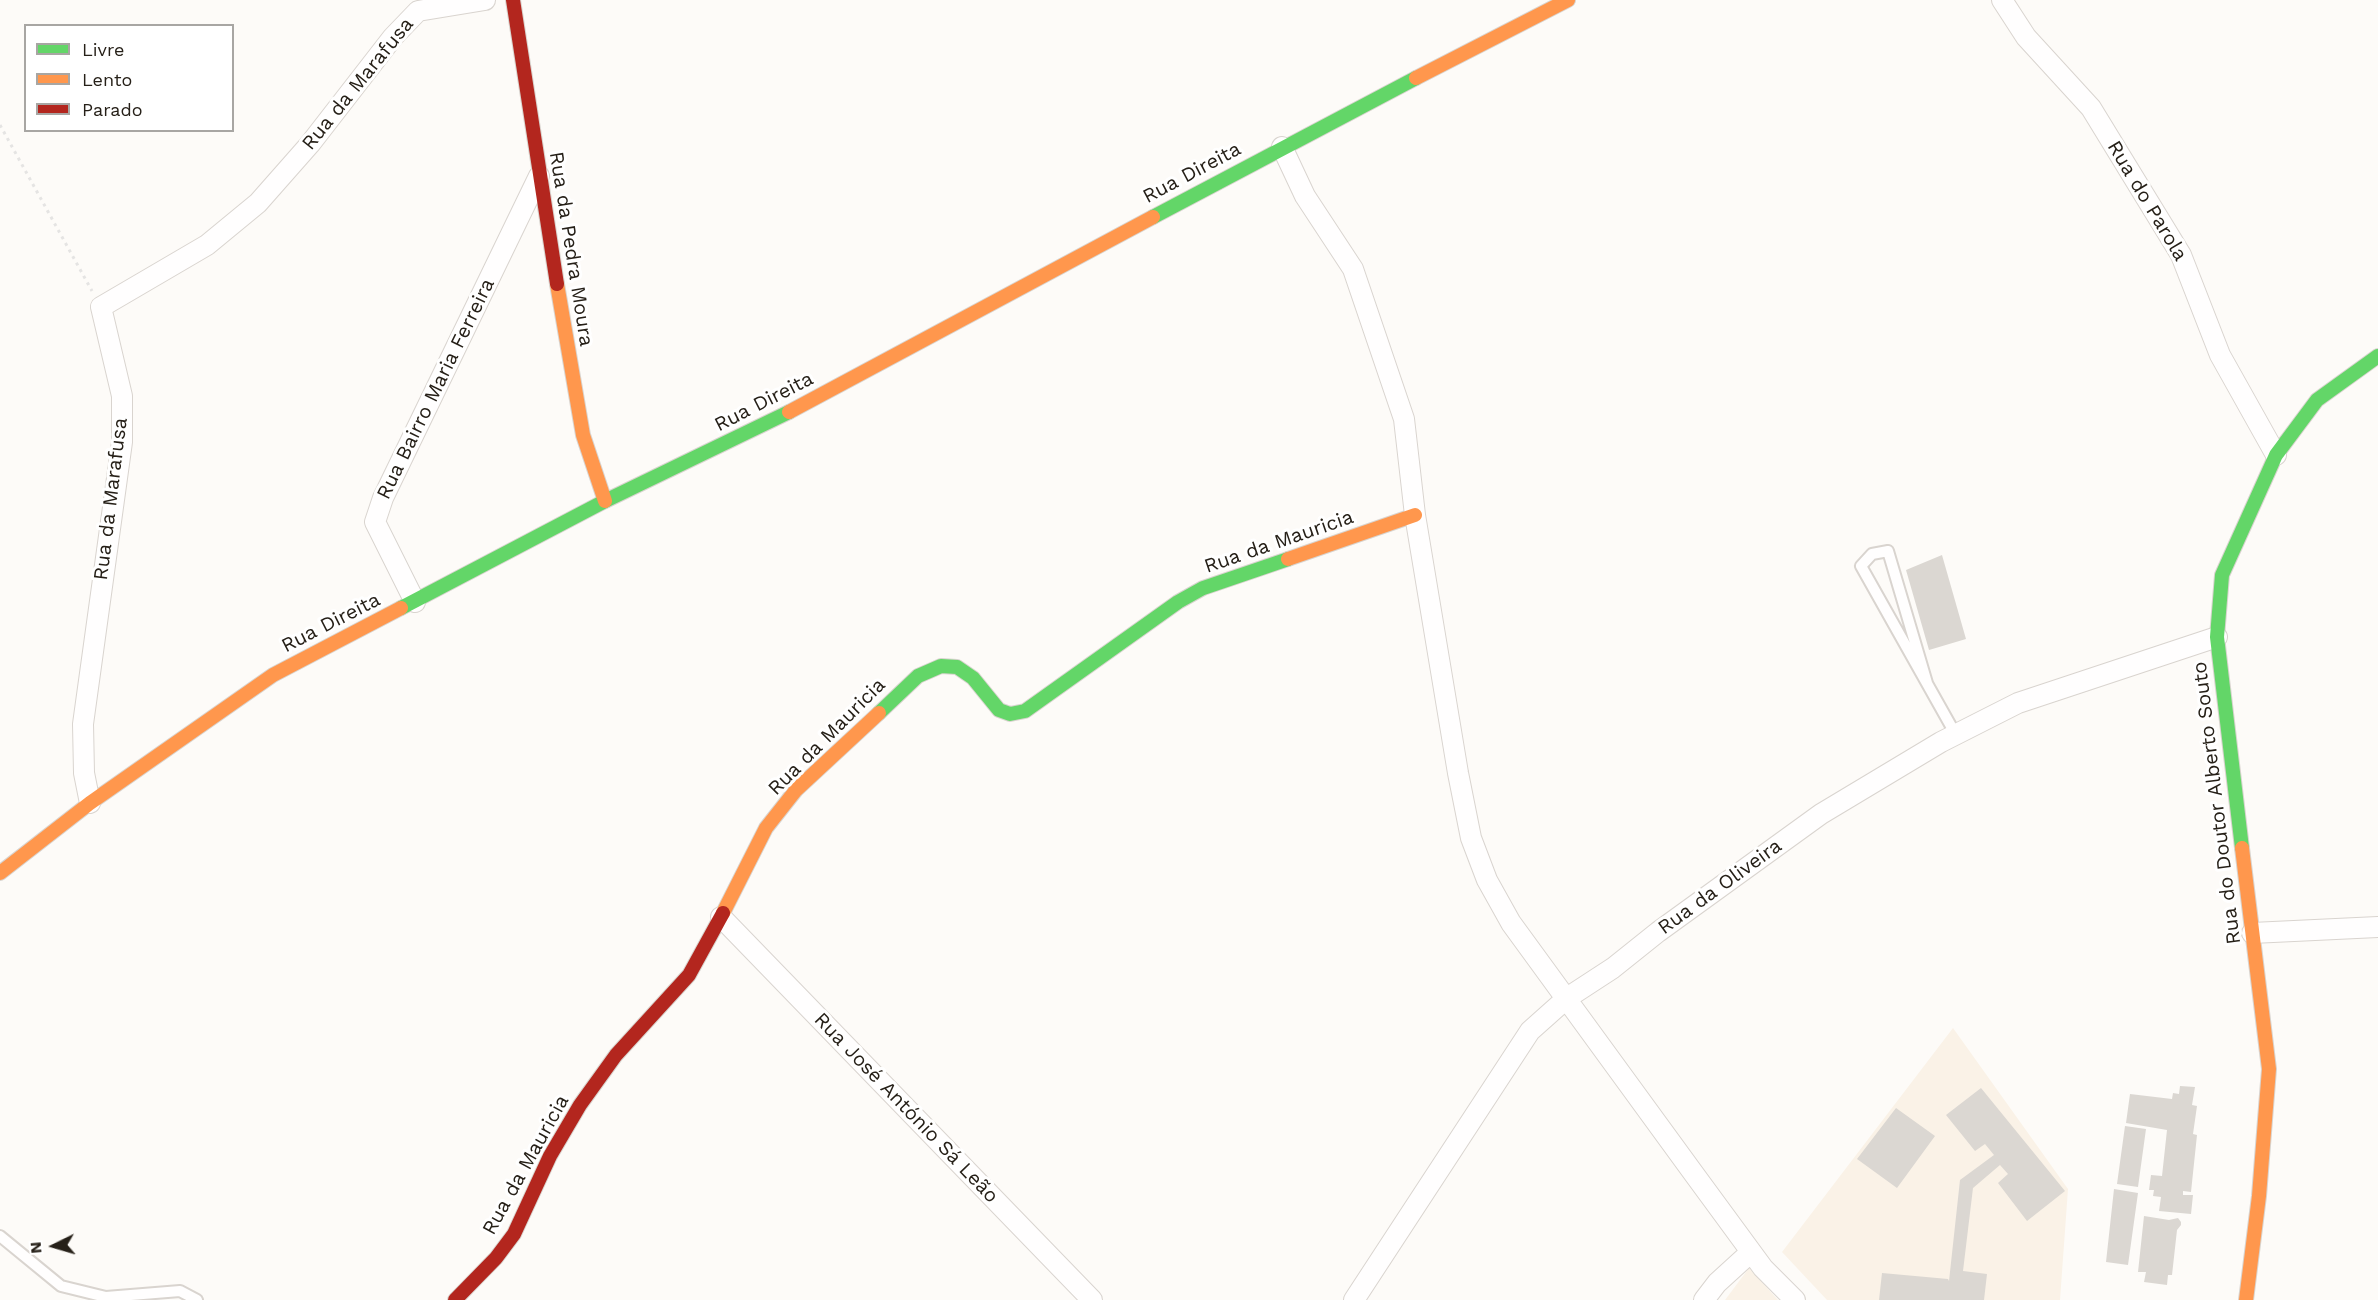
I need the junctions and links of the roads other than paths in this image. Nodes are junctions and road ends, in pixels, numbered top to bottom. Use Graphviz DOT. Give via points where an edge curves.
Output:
graph roads {
  1 [pos="485,0"];
  2 [pos="513,0"];
  3 [pos="1568,0"];
  4 [pos="2002,0"];
  5 [pos="1282,147"];
  6 [pos="539,176"];
  7 [pos="2378,356"];
  8 [pos="2276,455"];
  9 [pos="605,501"];
  10 [pos="1415,515"];
  11 [pos="415,602"];
  12 [pos="2217,637"];
  13 [pos="1927,683"];
  14 [pos="1956,735"];
  15 [pos="90,803"];
  16 [pos="0,873"];
  17 [pos="721,916"];
  18 [pos="2378,927"];
  19 [pos="2252,933"];
  20 [pos="1567,998"];
  21 [pos="0,1236"];
  22 [pos="1751,1252"];
  23 [pos="197,1300"];
  24 [pos="455,1300"];
  25 [pos="1092,1300"];
  26 [pos="1354,1300"];
  27 [pos="1704,1300"];
  28 [pos="1795,1300"];
  29 [pos="2246,1300"];
  1 -- 15 [label="street, Rua da Marafusa" via="418,11 258,203 207,245 101,307 122,396 122,442 83,724 84,774"];
  2 -- 6 [label="main road, Rua da Pedra Moura"];
  3 -- 5 [label="main road, Rua Direita"];
  4 -- 8 [label="street, Rua do Parola" via="2026,38 2091,108 2181,255 2220,355"];
  5 -- 9 [label="main road, Rua Direita" via="825,394"];
  5 -- 10 [label="street" via="1305,196 1353,269 1404,419"];
  6 -- 9 [label="main road, Rua da Pedra Moura" via="583,435"];
  6 -- 11 [label="street, Rua Bairro Maria Ferreira" via="383,498 375,522"];
  7 -- 8 [label="main road, Rua do Doutor Alberto Souto" via="2317,400"];
  8 -- 12 [label="main road, Rua do Doutor Alberto Souto" via="2222,575"];
  9 -- 11 [label="main road, Rua Direita"];
  10 -- 17 [label="main road, Rua da Mauricia" via="1203,588 1025,711 1010,714 999,710 973,678 957,667 941,666 918,676 790,798 766,828"];
  10 -- 20 [label="street" via="1471,838 1487,880 1511,923"];
  11 -- 15 [label="main road, Rua Direita" via="273,675"];
  12 -- 14 [label="street, Rua da Oliveira" via="2018,703"];
  12 -- 19 [label="main road, Rua do Doutor Alberto Souto"];
  13 -- 13 [label="lane" via="1861,566 1872,554 1888,551"];
  13 -- 14 [label="lane"];
  14 -- 20 [label="street, Rua da Oliveira" via="1821,814"];
  15 -- 16 [label="main road, Rua Direita"];
  17 -- 24 [label="main road, Rua da Mauricia" via="689,975 616,1055 580,1105 550,1156 514,1234"];
  17 -- 25 [label="street, Rua José António Sá Leão"];
  18 -- 19 [label="street"];
  19 -- 29 [label="main road, Rua do Doutor Alberto Souto" via="2269,1069"];
  20 -- 22 [label="street"];
  20 -- 26 [label="street, Rua da Oliveira" via="1530,1031"];
  21 -- 23 [label="lane" via="61,1286 106,1297 180,1291"];
  22 -- 27 [label="street"];
  22 -- 28 [label="street"];
}
